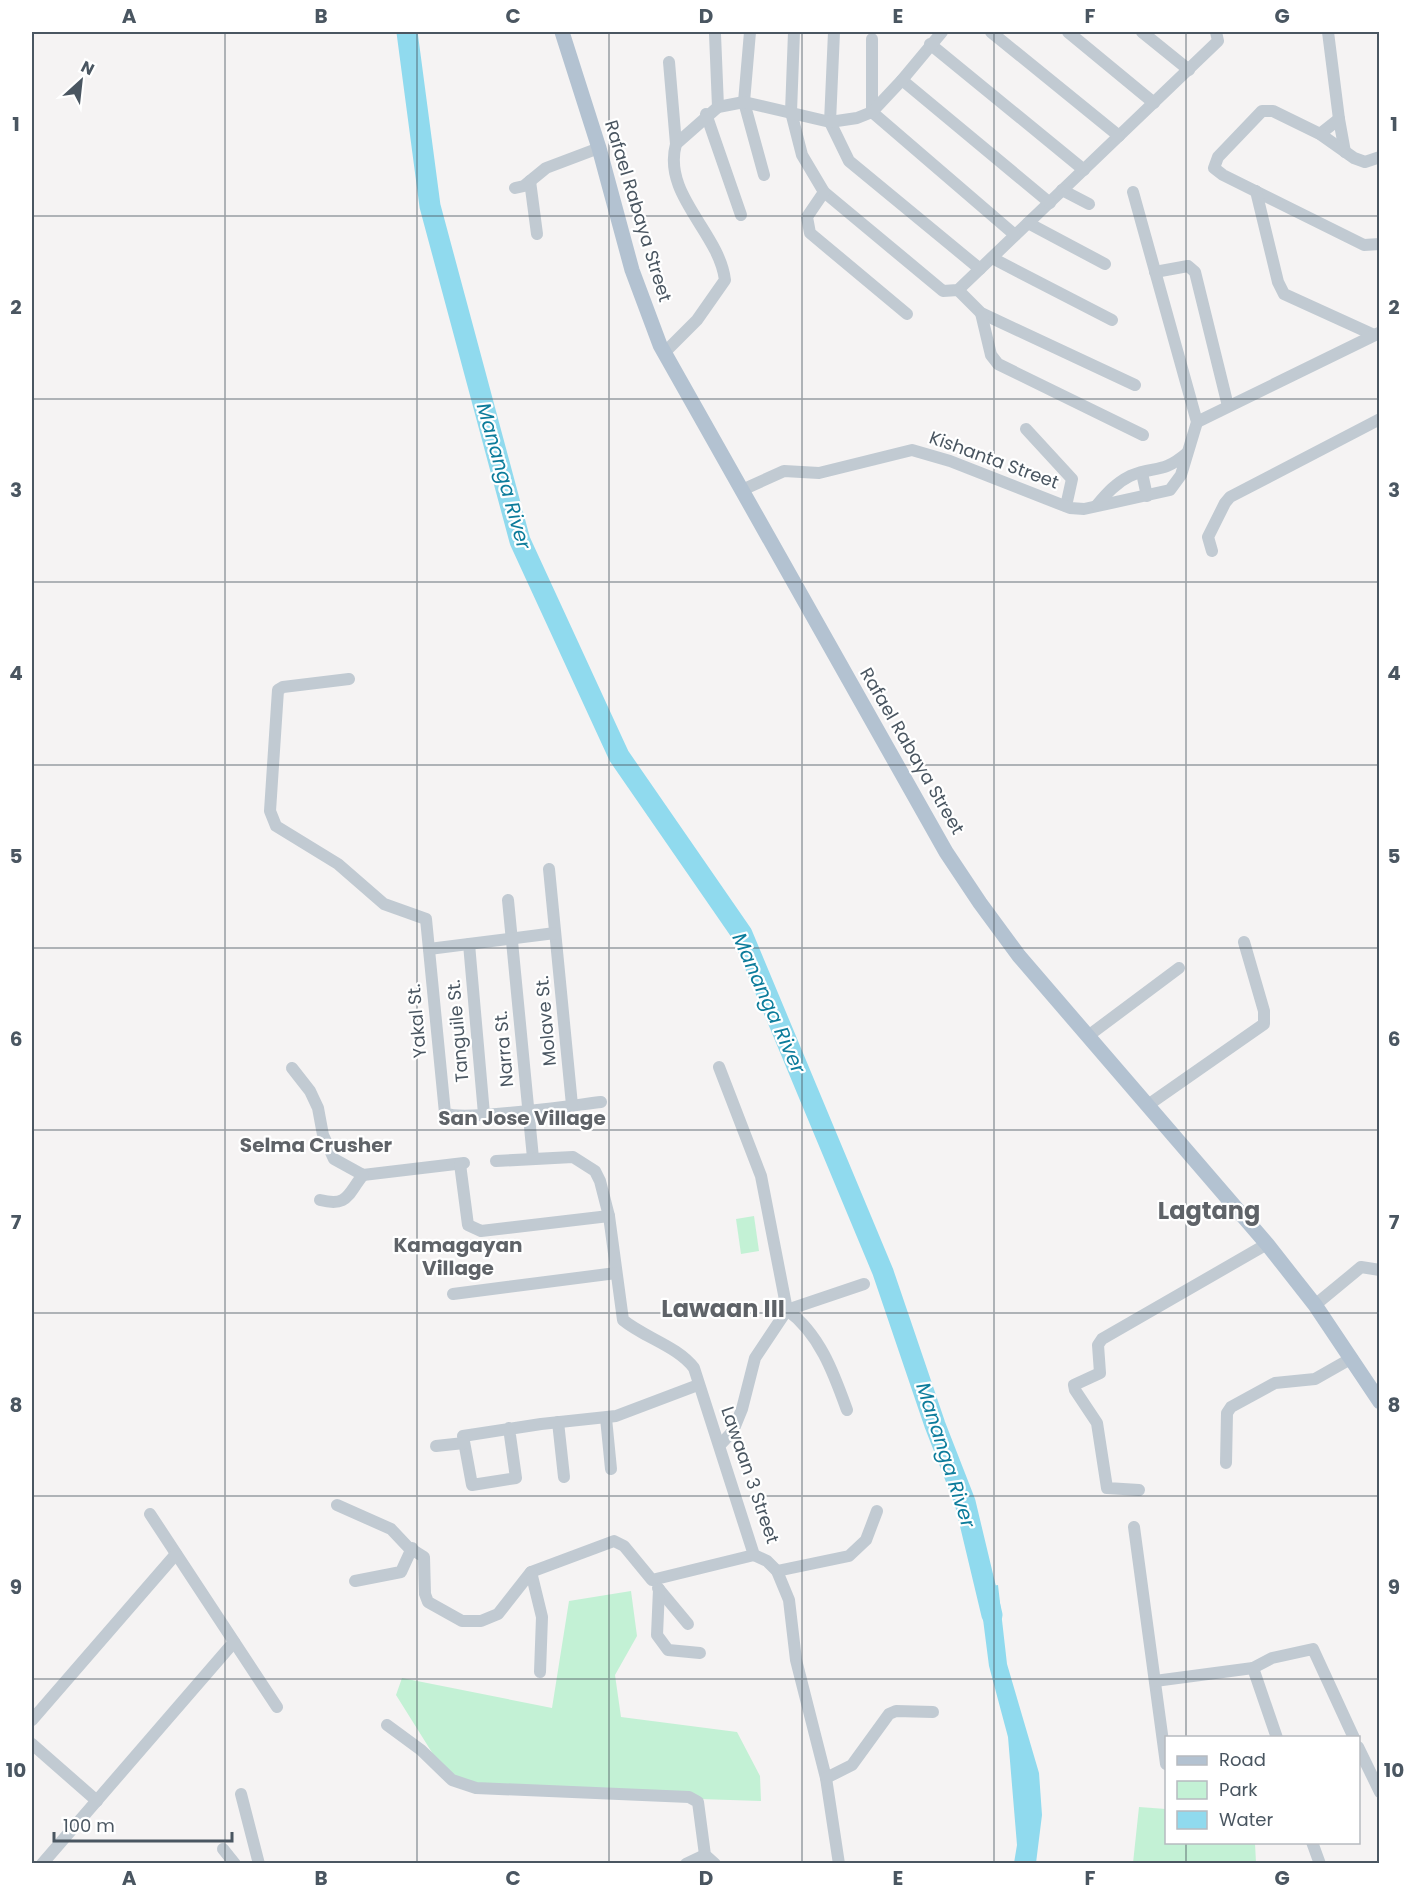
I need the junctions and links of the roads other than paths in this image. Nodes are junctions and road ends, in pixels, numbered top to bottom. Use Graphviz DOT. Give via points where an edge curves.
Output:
graph roads {
  1 [pos="562,32"];
  2 [pos="750,32"];
  3 [pos="794,32"];
  4 [pos="834,32"];
  5 [pos="942,32"];
  6 [pos="991,32"];
  7 [pos="1068,32"];
  8 [pos="1142,32"];
  9 [pos="1216,32"];
  10 [pos="1328,32"];
  11 [pos="715,34"];
  12 [pos="872,39"];
  13 [pos="930,44"];
  14 [pos="669,62"];
  15 [pos="1189,69"];
  16 [pos="902,80"];
  17 [pos="744,102"];
  18 [pos="1154,103"];
  19 [pos="718,106"];
  20 [pos="791,112"];
  21 [pos="872,112"];
  22 [pos="706,114"];
  23 [pos="1339,119"];
  24 [pos="831,122"];
  25 [pos="1320,134"];
  26 [pos="1119,136"];
  27 [pos="676,144"];
  28 [pos="599,148"];
  29 [pos="1345,152"];
  30 [pos="1380,157"];
  31 [pos="1084,170"];
  32 [pos="764,175"];
  33 [pos="530,182"];
  34 [pos="515,188"];
  35 [pos="1062,190"];
  36 [pos="1256,190"];
  37 [pos="824,192"];
  38 [pos="1132,192"];
  39 [pos="1050,203"];
  40 [pos="1089,204"];
  41 [pos="741,215"];
  42 [pos="1028,224"];
  43 [pos="537,234"];
  44 [pos="1015,235"];
  45 [pos="1380,244"];
  46 [pos="992,258"];
  47 [pos="1106,264"];
  48 [pos="980,269"];
  49 [pos="1155,272"];
  50 [pos="958,290"];
  51 [pos="981,313"];
  52 [pos="907,314"];
  53 [pos="1112,320"];
  54 [pos="1377,334"];
  55 [pos="664,353"];
  56 [pos="1135,385"];
  57 [pos="1228,406"];
  58 [pos="1380,418"];
  59 [pos="1197,422"];
  60 [pos="1026,429"];
  61 [pos="1143,435"];
  62 [pos="1186,453"];
  63 [pos="1136,474"];
  64 [pos="742,490"];
  65 [pos="1141,497"];
  66 [pos="1066,506"];
  67 [pos="1096,506"];
  68 [pos="1212,551"];
  69 [pos="349,679"];
  70 [pos="549,869"];
  71 [pos="508,900"];
  72 [pos="555,933"];
  73 [pos="512,937"];
  74 [pos="1244,942"];
  75 [pos="469,944"];
  76 [pos="429,949"];
  77 [pos="1179,968"];
  78 [pos="1088,1036"];
  79 [pos="719,1067"];
  80 [pos="292,1068"];
  81 [pos="601,1102"];
  82 [pos="572,1105"];
  83 [pos="1148,1106"];
  84 [pos="528,1109"];
  85 [pos="484,1114"];
  86 [pos="533,1158"];
  87 [pos="496,1161"];
  88 [pos="363,1175"];
  89 [pos="320,1200"];
  90 [pos="609,1216"];
  91 [pos="1267,1244"];
  92 [pos="1380,1270"];
  93 [pos="616,1273"];
  94 [pos="864,1284"];
  95 [pos="453,1294"];
  96 [pos="1315,1305"];
  97 [pos="787,1310"];
  98 [pos="1352,1358"];
  99 [pos="698,1385"];
  100 [pos="1380,1402"];
  101 [pos="847,1410"];
  102 [pos="606,1418"];
  103 [pos="558,1422"];
  104 [pos="509,1428"];
  105 [pos="464,1443"];
  106 [pos="720,1445"];
  107 [pos="436,1446"];
  108 [pos="1226,1463"];
  109 [pos="611,1469"];
  110 [pos="564,1477"];
  111 [pos="1139,1490"];
  112 [pos="337,1505"];
  113 [pos="877,1511"];
  114 [pos="150,1514"];
  115 [pos="1134,1527"];
  116 [pos="412,1548"];
  117 [pos="176,1554"];
  118 [pos="754,1555"];
  119 [pos="777,1571"];
  120 [pos="531,1572"];
  121 [pos="355,1581"];
  122 [pos="655,1584"];
  123 [pos="688,1624"];
  124 [pos="234,1642"];
  125 [pos="700,1653"];
  126 [pos="1253,1668"];
  127 [pos="540,1672"];
  128 [pos="1155,1681"];
  129 [pos="277,1707"];
  130 [pos="933,1712"];
  131 [pos="32,1720"];
  132 [pos="387,1725"];
  133 [pos="1277,1736"];
  134 [pos="1354,1736"];
  135 [pos="32,1744"];
  136 [pos="1360,1749"];
  137 [pos="1165,1750"];
  138 [pos="826,1778"];
  139 [pos="1380,1792"];
  140 [pos="242,1794"];
  141 [pos="97,1801"];
  142 [pos="1313,1844"];
  143 [pos="223,1849"];
  144 [pos="705,1855"];
  145 [pos="42,1863"];
  146 [pos="235,1863"];
  147 [pos="259,1863"];
  148 [pos="686,1863"];
  149 [pos="715,1863"];
  150 [pos="839,1863"];
  151 [pos="1320,1863"];
  1 -- 28 [label="main road, Rafael Rabaya Street"];
  2 -- 17 [label="street"];
  3 -- 20 [label="street"];
  4 -- 24 [label="street"];
  5 -- 13 [label="street"];
  6 -- 26 [label="street"];
  7 -- 18 [label="street"];
  8 -- 15 [label="street"];
  9 -- 15 [label="street" via="1218,41"];
  10 -- 23 [label="street"];
  11 -- 19 [label="street"];
  12 -- 21 [label="street"];
  13 -- 16 [label="street"];
  13 -- 31 [label="street"];
  14 -- 27 [label="street"];
  15 -- 18 [label="street"];
  16 -- 21 [label="street"];
  16 -- 39 [label="street"];
  17 -- 19 [label="street"];
  17 -- 20 [label="street"];
  17 -- 32 [label="street"];
  18 -- 26 [label="street"];
  19 -- 22 [label="street"];
  20 -- 24 [label="street"];
  20 -- 37 [label="street" via="802,155"];
  21 -- 24 [label="street"];
  21 -- 44 [label="street"];
  22 -- 27 [label="street"];
  22 -- 41 [label="street"];
  23 -- 25 [label="street"];
  23 -- 29 [label="street"];
  24 -- 48 [label="street" via="849,161"];
  25 -- 29 [label="street"];
  25 -- 36 [label="street" via="1273,111 1256,115 1218,157 1214,168"];
  26 -- 31 [label="street"];
  27 -- 55 [label="street" via="672,156 674,171 686,202 724,267 725,280 698,320"];
  28 -- 33 [label="street" via="546,168"];
  28 -- 55 [label="main road, Rafael Rabaya Street" via="632,270"];
  29 -- 30 [label="street" via="1365,162"];
  31 -- 35 [label="street"];
  33 -- 34 [label="street"];
  33 -- 43 [label="street"];
  35 -- 39 [label="street"];
  35 -- 40 [label="street"];
  36 -- 45 [label="street" via="1364,245"];
  36 -- 54 [label="street" via="1283,300"];
  37 -- 50 [label="street" via="942,291"];
  37 -- 52 [label="street" via="807,217 810,233"];
  38 -- 49 [label="street"];
  39 -- 42 [label="street"];
  42 -- 44 [label="street"];
  42 -- 47 [label="street"];
  44 -- 46 [label="street"];
  46 -- 48 [label="street"];
  46 -- 53 [label="street"];
  48 -- 50 [label="street"];
  49 -- 57 [label="street" via="1188,266 1196,272"];
  49 -- 59 [label="street"];
  50 -- 51 [label="street"];
  51 -- 56 [label="street"];
  51 -- 61 [label="street" via="991,355 998,364"];
  54 -- 57 [label="street"];
  55 -- 64 [label="main road, Rafael Rabaya Street"];
  57 -- 59 [label="street"];
  58 -- 68 [label="street" via="1230,497 1208,537"];
  59 -- 62 [label="street"];
  60 -- 66 [label="street" via="1072,479"];
  62 -- 63 [label="street" via="1166,469"];
  62 -- 65 [label="street, Kishanta Street" via="1181,475 1170,490"];
  63 -- 65 [label="street"];
  63 -- 67 [label="street" via="1114,485"];
  64 -- 66 [label="street, Kishanta Street" via="784,471 819,473 912,450"];
  64 -- 78 [label="main road, Rafael Rabaya Street" via="946,852 1019,956"];
  65 -- 67 [label="street, Kishanta Street"];
  66 -- 67 [label="street, Kishanta Street"];
  69 -- 76 [label="street, Yakal St." via="278,690 270,811 276,826 338,864 384,904 426,919"];
  70 -- 72 [label="street, Molave St."];
  71 -- 73 [label="street, Narra St."];
  72 -- 73 [label="street"];
  72 -- 82 [label="street, Molave St."];
  73 -- 75 [label="street"];
  73 -- 84 [label="street, Narra St."];
  74 -- 83 [label="street" via="1264,1011 1264,1024"];
  75 -- 76 [label="street"];
  75 -- 85 [label="street, Tanguile St."];
  76 -- 85 [label="street, Yakal St." via="442,1106 451,1116"];
  77 -- 78 [label="street"];
  78 -- 83 [label="main road, Rafael Rabaya Street"];
  79 -- 97 [label="street" via="761,1176"];
  80 -- 88 [label="street" via="318,1108 323,1135 334,1159"];
  81 -- 82 [label="street"];
  82 -- 84 [label="street"];
  83 -- 91 [label="main road, Rafael Rabaya Street"];
  84 -- 85 [label="street"];
  84 -- 86 [label="street, Narra St."];
  86 -- 87 [label="street"];
  86 -- 90 [label="street, Lawaan 3 Street" via="573,1157 588,1165 600,1181"];
  88 -- 89 [label="street" via="345,1200 335,1204"];
  88 -- 90 [label="street" via="462,1164 468,1225 481,1230"];
  90 -- 93 [label="street, Lawaan 3 Street"];
  91 -- 96 [label="main road, Rafael Rabaya Street"];
  91 -- 111 [label="street" via="1102,1340 1098,1345 1100,1372 1074,1385 1097,1423 1107,1488"];
  92 -- 96 [label="street" via="1360,1268"];
  93 -- 95 [label="street"];
  93 -- 99 [label="street, Lawaan 3 Street" via="623,1320 638,1333 685,1356 694,1368"];
  94 -- 97 [label="street"];
  96 -- 98 [label="main road, Rafael Rabaya Street"];
  97 -- 101 [label="street" via="797,1317 831,1366"];
  97 -- 106 [label="street" via="755,1358 742,1409 733,1431"];
  98 -- 100 [label="main road, Rafael Rabaya Street"];
  98 -- 108 [label="street" via="1315,1379 1275,1383 1231,1407 1227,1413"];
  99 -- 102 [label="street"];
  99 -- 106 [label="street, Lawaan 3 Street"];
  102 -- 103 [label="street"];
  102 -- 109 [label="street"];
  103 -- 104 [label="street"];
  103 -- 110 [label="street"];
  104 -- 105 [label="street" via="463,1436"];
  104 -- 105 [label="street" via="516,1478 472,1485"];
  105 -- 107 [label="street"];
  106 -- 118 [label="street, Lawaan 3 Street"];
  112 -- 116 [label="street" via="391,1529"];
  113 -- 119 [label="street" via="866,1540 849,1556"];
  114 -- 117 [label="street"];
  115 -- 128 [label="street"];
  116 -- 120 [label="street" via="424,1557 428,1602 462,1621 481,1621 498,1614"];
  116 -- 121 [label="street" via="401,1572"];
  117 -- 124 [label="street"];
  117 -- 131 [label="street"];
  118 -- 119 [label="street, Lawaan 3 Street"];
  118 -- 122 [label="street"];
  119 -- 138 [label="street" via="789,1600 796,1660"];
  120 -- 122 [label="street" via="614,1541 624,1546"];
  120 -- 127 [label="street" via="542,1617"];
  122 -- 123 [label="street"];
  122 -- 125 [label="street" via="657,1635 668,1650"];
  124 -- 129 [label="street"];
  124 -- 141 [label="street"];
  126 -- 128 [label="street"];
  126 -- 133 [label="street"];
  126 -- 134 [label="street" via="1272,1658 1313,1650"];
  128 -- 137 [label="street"];
  130 -- 138 [label="street" via="889,1714 852,1765"];
  132 -- 144 [label="street" via="452,1780 476,1788 689,1797 698,1802"];
  135 -- 141 [label="street"];
  136 -- 139 [label="street"];
  138 -- 150 [label="street"];
  140 -- 147 [label="street"];
  141 -- 145 [label="street"];
  142 -- 151 [label="street"];
  143 -- 146 [label="street"];
  144 -- 148 [label="street"];
  144 -- 149 [label="street"];
}
